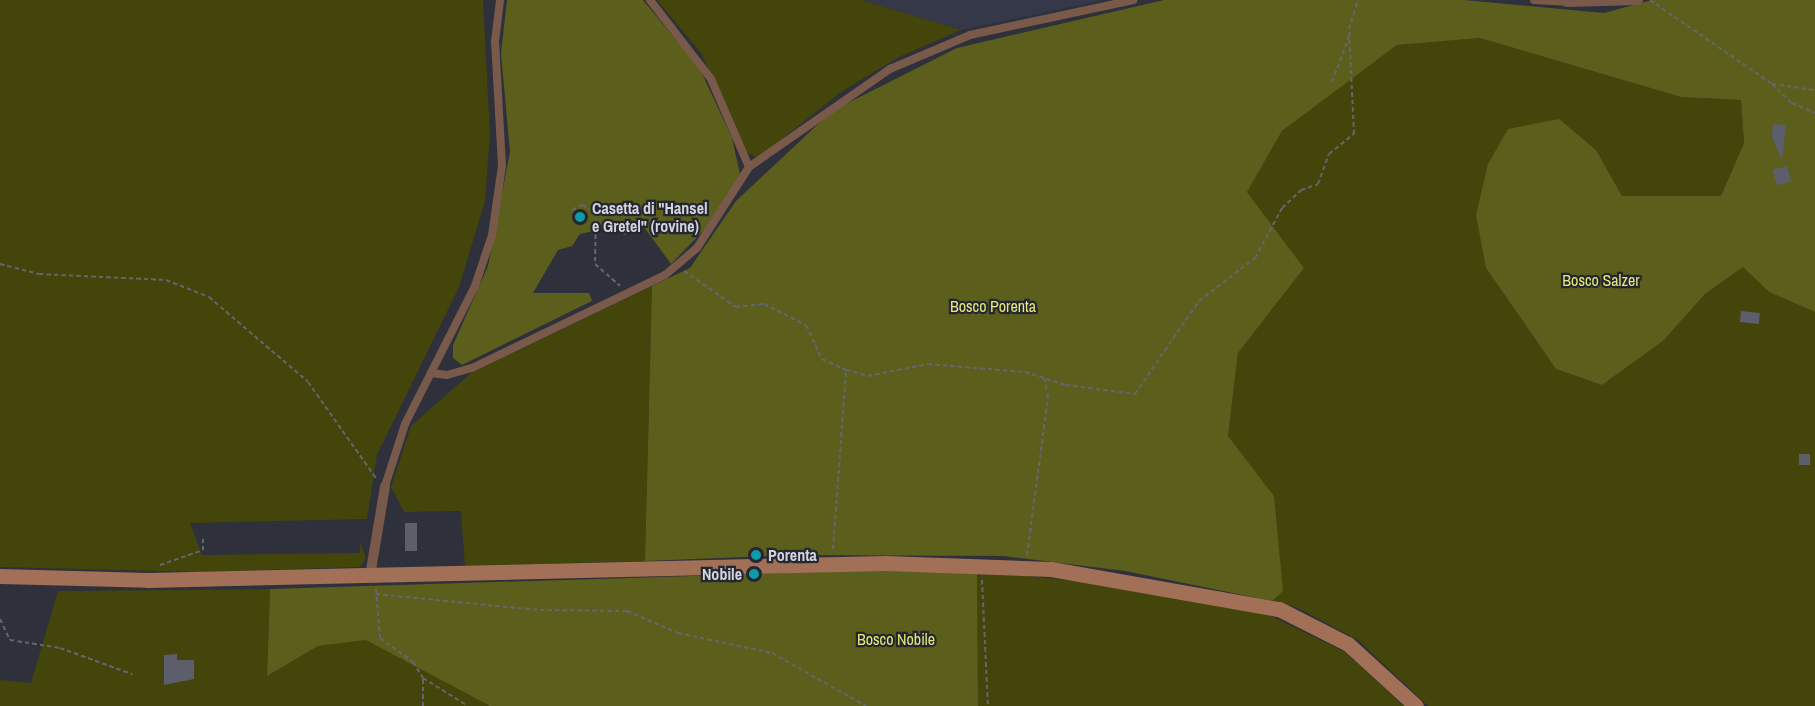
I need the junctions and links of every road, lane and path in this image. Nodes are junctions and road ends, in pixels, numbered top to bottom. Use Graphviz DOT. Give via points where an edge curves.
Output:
graph roads {
  1 [pos="500,0"];
  2 [pos="650,0"];
  3 [pos="1133,0"];
  4 [pos="1358,0"];
  5 [pos="1533,0"];
  6 [pos="1638,0"];
  7 [pos="1650,0"];
  8 [pos="1568,2"];
  9 [pos="1350,36"];
  10 [pos="1332,82"];
  11 [pos="1772,84"];
  12 [pos="1815,90"];
  13 [pos="1815,112"];
  14 [pos="749,168"];
  15 [pos="572,210"];
  16 [pos="0,264"];
  17 [pos="677,266"];
  18 [pos="625,293"];
  19 [pos="846,370"];
  20 [pos="431,373"];
  21 [pos="1044,377"];
  22 [pos="385,486"];
  23 [pos="203,539"];
  24 [pos="982,564"];
  25 [pos="832,565"];
  26 [pos="1026,567"];
  27 [pos="0,576"];
  28 [pos="374,576"];
  29 [pos="148,580"];
  30 [pos="376,594"];
  31 [pos="0,619"];
  32 [pos="132,674"];
  33 [pos="423,678"];
  34 [pos="423,706"];
  35 [pos="468,706"];
  36 [pos="866,706"];
  37 [pos="988,706"];
  38 [pos="1416,706"];
  1 -- 20 [label="street" via="495,42 502,166 494,226 475,286"];
  2 -- 14 [label="street" via="711,79"];
  3 -- 14 [label="street" via="970,34 918,55 856,88"];
  4 -- 9 [label="path"];
  5 -- 8 [label="street"];
  6 -- 8 [label="street"];
  7 -- 11 [label="path"];
  9 -- 10 [label="path"];
  9 -- 21 [label="path" via="1354,134 1329,154 1318,184 1301,190 1282,208 1255,258 1199,301 1135,394"];
  11 -- 12 [label="path"];
  11 -- 13 [label="path" via="1792,103"];
  14 -- 17 [label="street" via="714,225"];
  15 -- 18 [label="path" via="582,204 596,212 595,264"];
  16 -- 22 [label="path" via="39,274 166,280 209,297 308,382 354,452"];
  17 -- 18 [label="street"];
  17 -- 19 [label="path" via="736,307 764,304 806,325 822,359"];
  18 -- 20 [label="street" via="459,373"];
  19 -- 21 [label="path" via="868,376 928,364"];
  19 -- 25 [label="path"];
  20 -- 22 [label="street" via="405,424"];
  21 -- 26 [label="path" via="1048,398 1028,518"];
  22 -- 28 [label="street"];
  23 -- 29 [label="path" via="203,550 158,565"];
  24 -- 25 [label="main road"];
  24 -- 26 [label="main road"];
  24 -- 37 [label="path"];
  25 -- 28 [label="main road"];
  26 -- 38 [label="main road" via="1121,578 1279,609 1348,644"];
  27 -- 29 [label="main road"];
  28 -- 29 [label="main road"];
  28 -- 30 [label="path"];
  30 -- 33 [label="path" via="377,633 413,662"];
  30 -- 36 [label="path" via="517,603 540,610 627,611 678,633 772,653"];
  31 -- 32 [label="path" via="10,640 60,648"];
  33 -- 34 [label="path"];
  33 -- 35 [label="path"];
}
